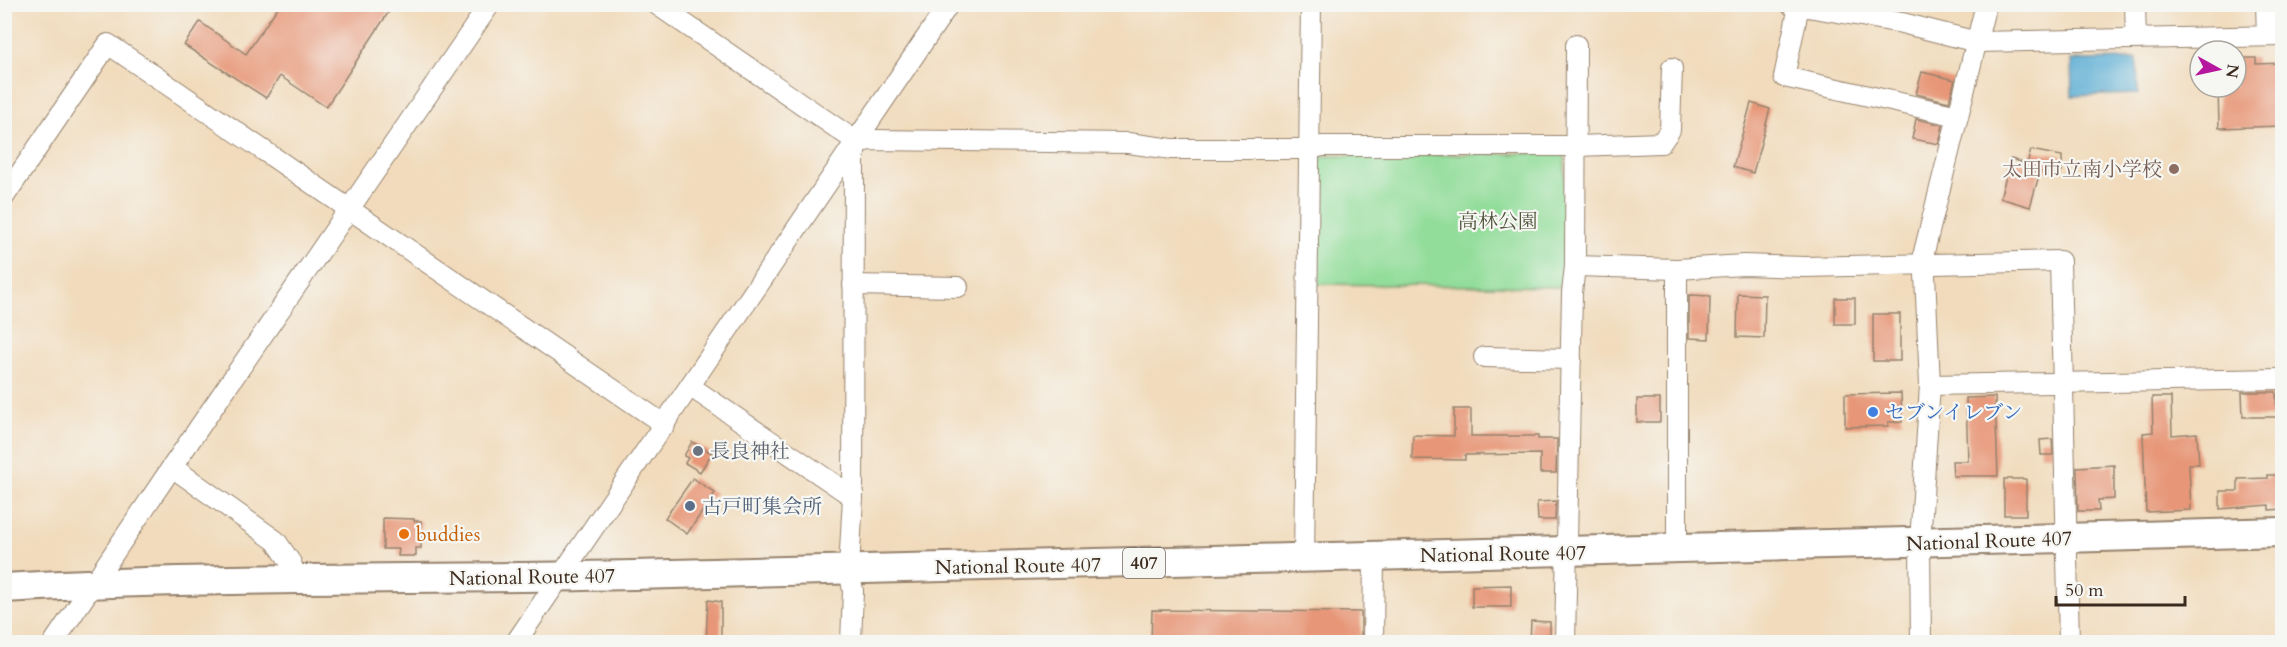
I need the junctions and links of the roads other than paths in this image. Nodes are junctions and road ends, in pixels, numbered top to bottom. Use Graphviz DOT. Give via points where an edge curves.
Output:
graph roads {
  1 [pos="490,4"];
  2 [pos="656,4"];
  3 [pos="949,4"];
  4 [pos="1311,4"];
  5 [pos="1986,4"];
  6 [pos="2135,4"];
  7 [pos="2266,4"];
  8 [pos="1795,5"];
  9 [pos="2275,36"];
  10 [pos="2136,39"];
  11 [pos="1977,42"];
  12 [pos="1576,45"];
  13 [pos="1672,68"];
  14 [pos="1958,116"];
  15 [pos="857,142"];
  16 [pos="1577,146"];
  17 [pos="1310,149"];
  18 [pos="4,197"];
  19 [pos="349,210"];
  20 [pos="1925,264"];
  21 [pos="1575,266"];
  22 [pos="1677,268"];
  23 [pos="853,285"];
  24 [pos="958,287"];
  25 [pos="1484,357"];
  26 [pos="1571,359"];
  27 [pos="2283,379"];
  28 [pos="2063,384"];
  29 [pos="1930,385"];
  30 [pos="691,387"];
  31 [pos="665,425"];
  32 [pos="172,467"];
  33 [pos="853,497"];
  34 [pos="2283,532"];
  35 [pos="2068,538"];
  36 [pos="1920,543"];
  37 [pos="1677,550"];
  38 [pos="1567,553"];
  39 [pos="1374,557"];
  40 [pos="1304,559"];
  41 [pos="849,569"];
  42 [pos="560,576"];
  43 [pos="297,581"];
  44 [pos="94,583"];
  45 [pos="4,588"];
  46 [pos="54,642"];
  47 [pos="516,642"];
  48 [pos="851,642"];
  49 [pos="1373,642"];
  50 [pos="1565,642"];
  51 [pos="1921,642"];
  52 [pos="2069,642"];
  1 -- 19 [label="street"];
  2 -- 15 [label="street"];
  3 -- 15 [label="street"];
  4 -- 17 [label="street"];
  5 -- 11 [label="street"];
  6 -- 10 [label="street"];
  7 -- 9 [label="street"];
  8 -- 11 [label="street" via="1902,23"];
  8 -- 14 [label="street" via="1784,77"];
  9 -- 10 [label="street"];
  10 -- 11 [label="street"];
  11 -- 14 [label="street"];
  12 -- 16 [label="street"];
  13 -- 16 [label="street" via="1670,130 1661,143"];
  14 -- 20 [label="street" via="1924,252"];
  15 -- 17 [label="street" via="1128,143 1172,149"];
  15 -- 23 [label="street"];
  15 -- 30 [label="street"];
  16 -- 17 [label="street"];
  16 -- 21 [label="street"];
  17 -- 40 [label="street"];
  18 -- 19 [label="street" via="108,45"];
  19 -- 31 [label="street"];
  19 -- 32 [label="street"];
  20 -- 22 [label="street"];
  20 -- 28 [label="street" via="2060,261"];
  20 -- 29 [label="street"];
  21 -- 22 [label="street"];
  21 -- 26 [label="street"];
  22 -- 37 [label="street"];
  23 -- 24 [label="street"];
  23 -- 33 [label="street"];
  25 -- 26 [label="street"];
  26 -- 38 [label="street"];
  27 -- 28 [label="street"];
  28 -- 29 [label="street"];
  28 -- 35 [label="street"];
  29 -- 36 [label="street"];
  30 -- 31 [label="street"];
  30 -- 33 [label="street"];
  31 -- 42 [label="street"];
  32 -- 43 [label="street" via="276,541 291,563"];
  32 -- 44 [label="street"];
  33 -- 41 [label="street"];
  34 -- 35 [label="highway, National Route 407 / 407"];
  35 -- 36 [label="highway, National Route 407 / 407"];
  35 -- 52 [label="street"];
  36 -- 37 [label="highway, National Route 407 / 407"];
  36 -- 51 [label="street"];
  37 -- 38 [label="highway, National Route 407 / 407"];
  38 -- 39 [label="highway, National Route 407 / 407"];
  38 -- 50 [label="street"];
  39 -- 40 [label="highway, National Route 407 / 407"];
  39 -- 49 [label="street"];
  40 -- 41 [label="highway, National Route 407 / 407"];
  41 -- 42 [label="highway, National Route 407 / 407"];
  41 -- 48 [label="street" via="853,591"];
  42 -- 43 [label="highway, National Route 407 / 407"];
  42 -- 47 [label="street"];
  43 -- 44 [label="highway, National Route 407 / 407"];
  44 -- 45 [label="highway, National Route 407 / 407"];
  44 -- 46 [label="street"];
}
